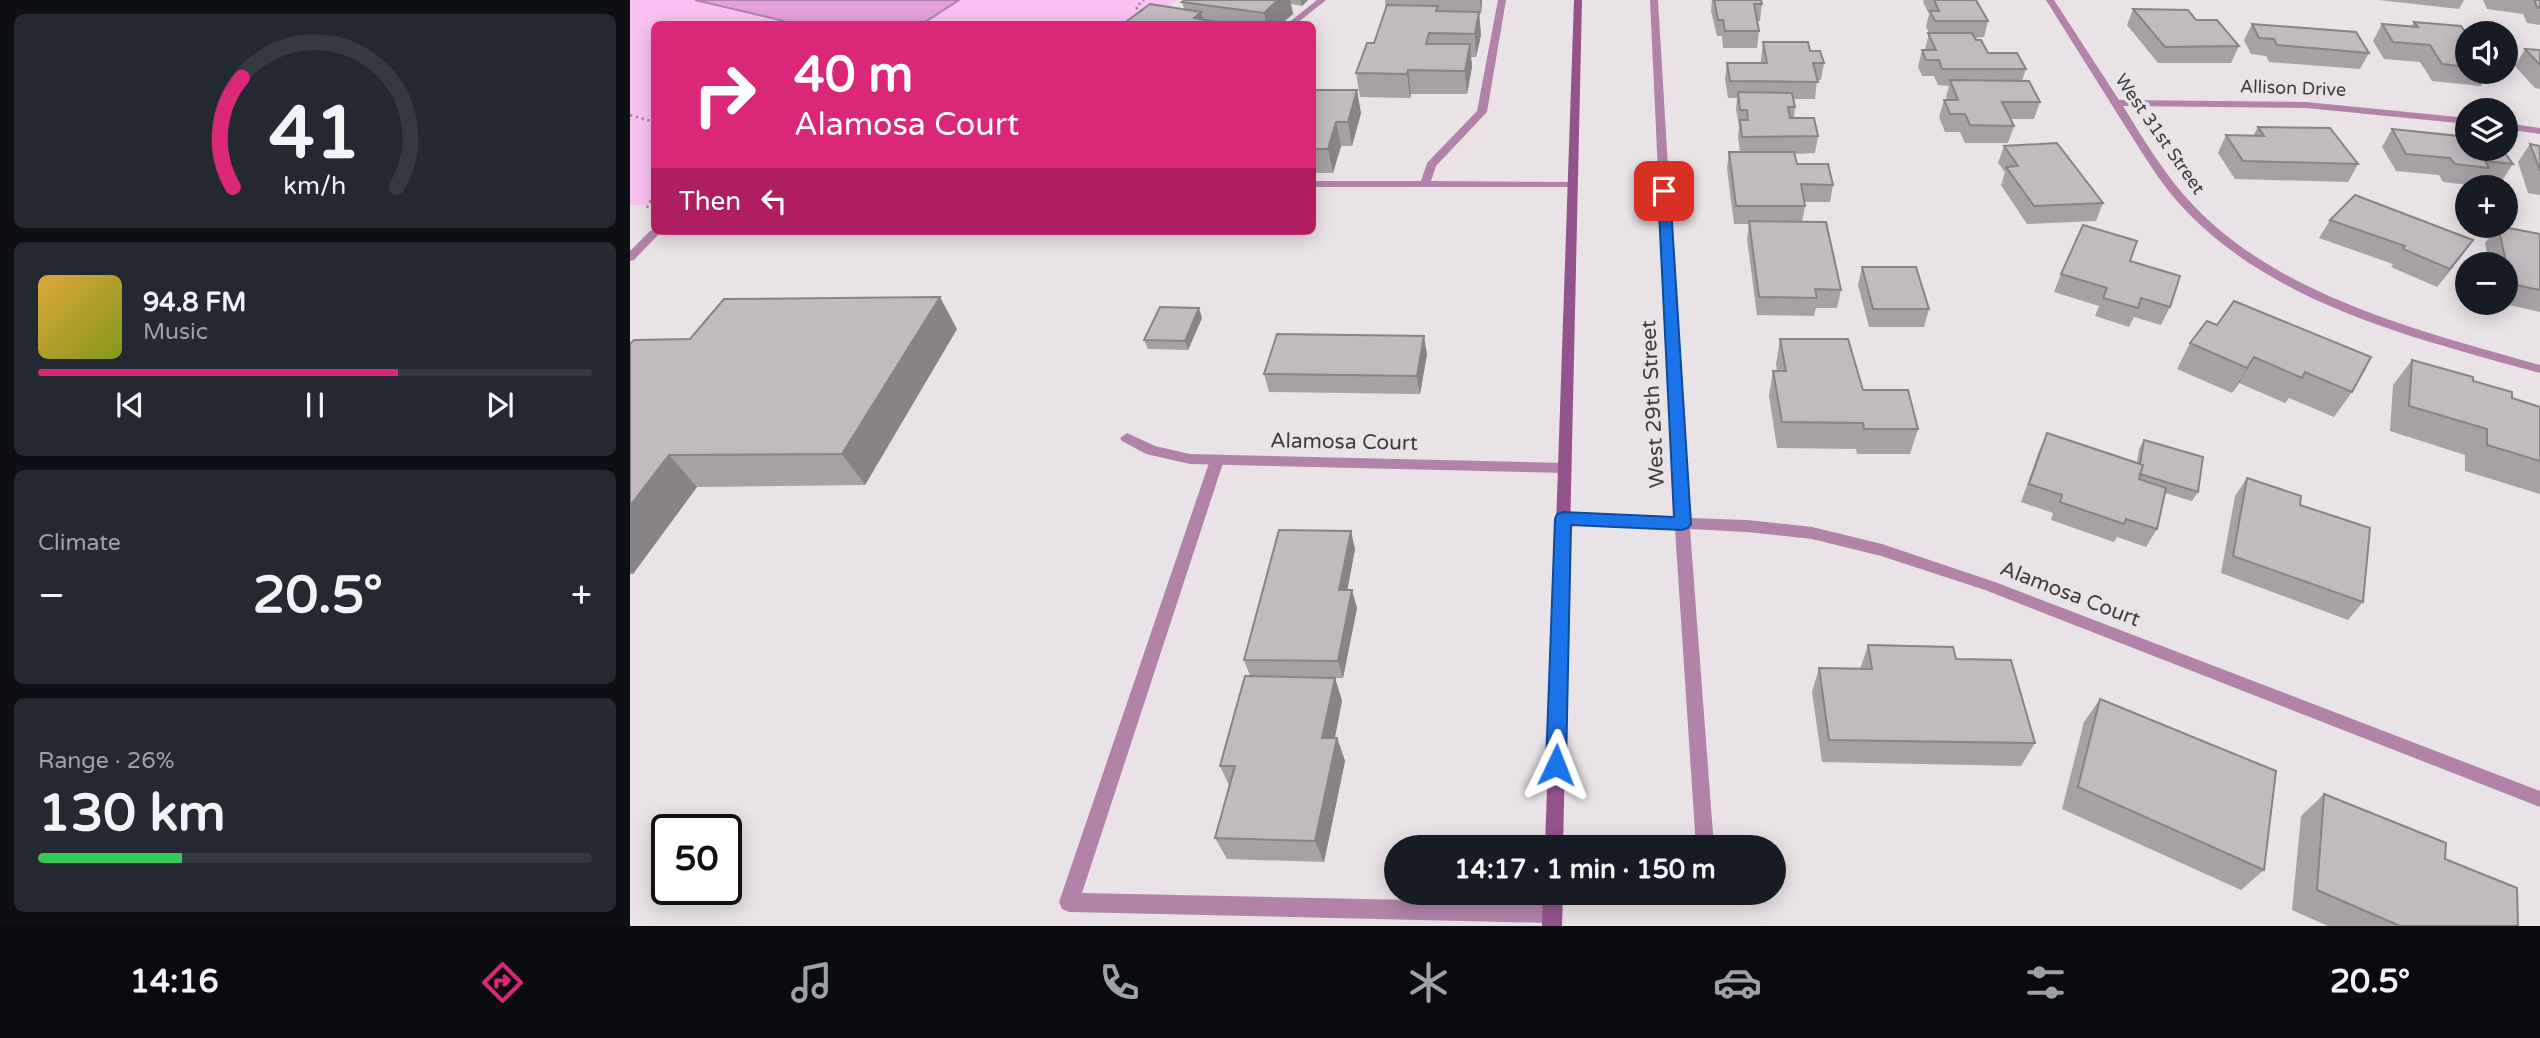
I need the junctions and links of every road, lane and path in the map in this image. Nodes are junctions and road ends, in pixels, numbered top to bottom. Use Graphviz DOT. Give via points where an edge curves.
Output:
graph roads {
  1 [pos="1144,0"];
  2 [pos="1322,0"];
  3 [pos="1502,0"];
  4 [pos="1578,0"];
  5 [pos="1654,0"];
  6 [pos="2050,0"];
  7 [pos="1143,17"];
  8 [pos="1295,21"];
  9 [pos="2116,103"];
  10 [pos="630,115"];
  11 [pos="2455,120"];
  12 [pos="651,121"];
  13 [pos="2518,128"];
  14 [pos="2540,131"];
  15 [pos="1316,184"];
  16 [pos="1425,185"];
  17 [pos="1572,185"];
  18 [pos="652,235"];
  19 [pos="630,258"];
  20 [pos="2540,369"];
  21 [pos="1126,438"];
  22 [pos="1217,460"];
  23 [pos="1565,468"];
  24 [pos="1563,519"];
  25 [pos="1682,524"];
  26 [pos="2540,799"];
  27 [pos="1554,835"];
  28 [pos="1704,835"];
  29 [pos="1552,919"];
  1 -- 7 [label="path" via="1136,7"];
  2 -- 8 [label="street"];
  3 -- 16 [label="street" via="1482,112 1432,165"];
  4 -- 17 [label="main road"];
  5 -- 25 [label="street, West 29th Street"];
  6 -- 9 [label="street, West 31st Street"];
  9 -- 11 [label="street, Allison Drive" via="2306,105"];
  9 -- 20 [label="street, West 31st Street" via="2190,208 2214,233 2249,256 2376,320"];
  10 -- 12 [label="path"];
  13 -- 14 [label="street"];
  15 -- 16 [label="street"];
  16 -- 17 [label="street"];
  17 -- 23 [label="main road"];
  18 -- 19 [label="street"];
  21 -- 22 [label="street, Alamosa Court" via="1151,450"];
  22 -- 23 [label="street, Alamosa Court"];
  22 -- 29 [label="street" via="1069,902"];
  23 -- 24 [label="main road"];
  24 -- 25 [label="street, Alamosa Court"];
  24 -- 27 [label="main road"];
  25 -- 26 [label="street, Alamosa Court" via="1812,533 1882,550 1990,586"];
  25 -- 28 [label="street, West 29th Street"];
}
